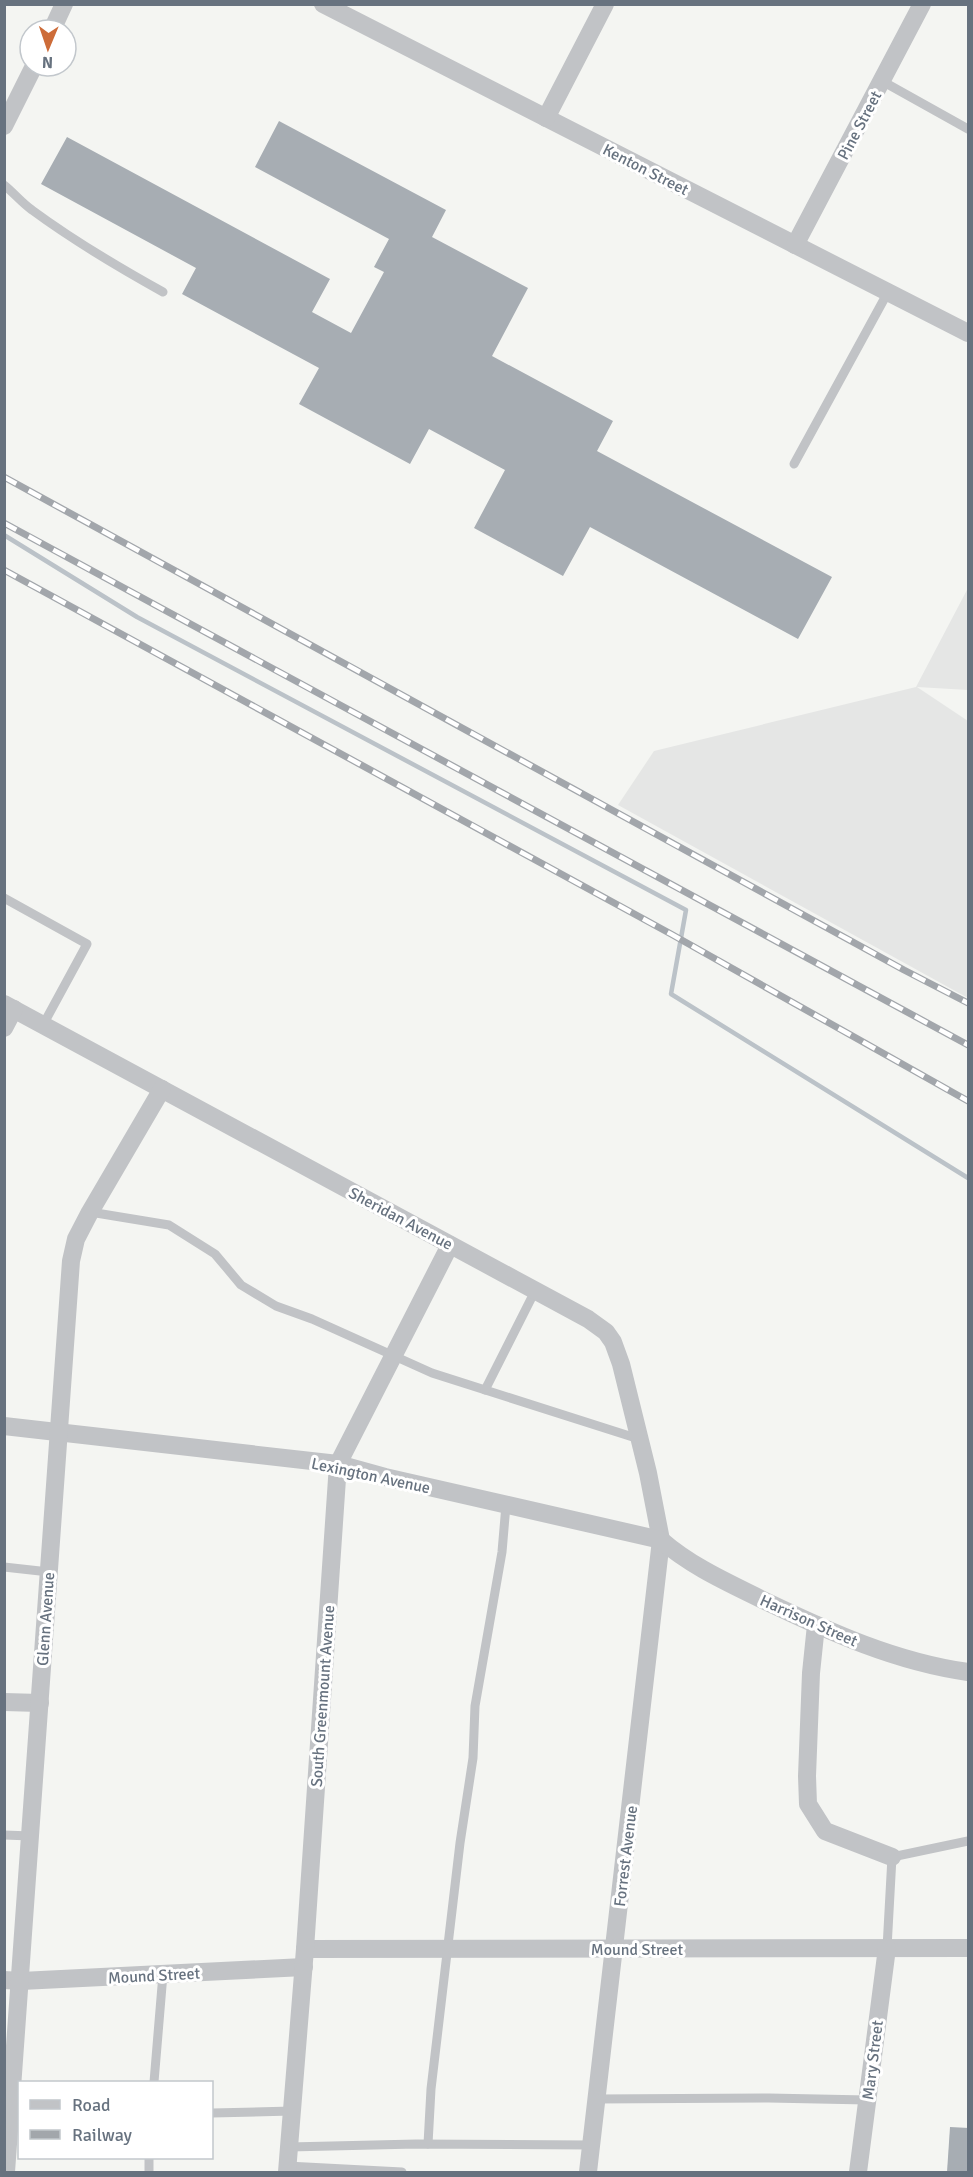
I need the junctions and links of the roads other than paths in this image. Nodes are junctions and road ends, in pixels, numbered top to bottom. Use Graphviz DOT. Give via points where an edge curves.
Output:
graph roads {
  1 [pos="64,4"];
  2 [pos="323,4"];
  3 [pos="605,4"];
  4 [pos="922,4"];
  5 [pos="57,18"];
  6 [pos="26,78"];
  7 [pos="882,81"];
  8 [pos="10,100"];
  9 [pos="546,118"];
  10 [pos="4,126"];
  11 [pos="969,129"];
  12 [pos="4,185"];
  13 [pos="795,245"];
  14 [pos="163,292"];
  15 [pos="888,292"];
  16 [pos="969,333"];
  17 [pos="794,465"];
  18 [pos="4,898"];
  19 [pos="9,1007"];
  20 [pos="43,1025"];
  21 [pos="4,1028"];
  22 [pos="162,1089"];
  23 [pos="90,1212"];
  24 [pos="450,1245"];
  25 [pos="536,1290"];
  26 [pos="393,1356"];
  27 [pos="485,1390"];
  28 [pos="4,1426"];
  29 [pos="58,1432"];
  30 [pos="639,1439"];
  31 [pos="338,1464"];
  32 [pos="506,1505"];
  33 [pos="662,1540"];
  34 [pos="4,1567"];
  35 [pos="49,1572"];
  36 [pos="816,1625"];
  37 [pos="969,1672"];
  38 [pos="4,1702"];
  39 [pos="40,1703"];
  40 [pos="4,1835"];
  41 [pos="31,1836"];
  42 [pos="969,1840"];
  43 [pos="892,1857"];
  44 [pos="615,1948"];
  45 [pos="887,1948"];
  46 [pos="969,1948"];
  47 [pos="449,1949"];
  48 [pos="304,1958"];
  49 [pos="163,1974"];
  50 [pos="13,1981"];
  51 [pos="154,2081"];
  52 [pos="597,2099"];
  53 [pos="867,2100"];
  54 [pos="292,2110"];
  55 [pos="213,2113"];
  56 [pos="11,2119"];
  57 [pos="428,2144"];
  58 [pos="591,2145"];
  59 [pos="289,2147"];
  60 [pos="287,2169"];
  61 [pos="6,2172"];
  62 [pos="402,2172"];
  63 [pos="588,2172"];
  64 [pos="858,2172"];
  1 -- 5 [label="street"];
  2 -- 9 [label="street, Kenton Street"];
  3 -- 9 [label="street"];
  4 -- 7 [label="street, Pine Street"];
  6 -- 8 [label="street"];
  7 -- 11 [label="lane"];
  7 -- 13 [label="street, Pine Street"];
  8 -- 10 [label="street"];
  9 -- 13 [label="street, Kenton Street"];
  12 -- 14 [label="lane" via="90,250"];
  13 -- 15 [label="street, Kenton Street"];
  15 -- 16 [label="street, Kenton Street"];
  15 -- 17 [label="lane"];
  18 -- 20 [label="lane" via="87,944"];
  19 -- 20 [label="street, Sheridan Avenue"];
  19 -- 21 [label="street"];
  20 -- 22 [label="street, Sheridan Avenue"];
  22 -- 23 [label="street, Glenn Avenue"];
  22 -- 24 [label="street, Sheridan Avenue"];
  23 -- 26 [label="lane" via="169,1225 214,1254 241,1285 276,1306"];
  23 -- 29 [label="street, Glenn Avenue" via="76,1239 71,1261"];
  24 -- 25 [label="street, Sheridan Avenue"];
  24 -- 26 [label="street, South Greenmount Avenue"];
  25 -- 27 [label="lane"];
  25 -- 30 [label="street, Sheridan Avenue" via="588,1318 613,1342"];
  26 -- 27 [label="lane"];
  26 -- 31 [label="street, South Greenmount Avenue"];
  27 -- 30 [label="lane"];
  28 -- 29 [label="street, Lexington Avenue"];
  29 -- 31 [label="street, Lexington Avenue"];
  29 -- 35 [label="street, Glenn Avenue"];
  30 -- 33 [label="street, Sheridan Avenue"];
  31 -- 32 [label="street, Lexington Avenue"];
  31 -- 48 [label="street, South Greenmount Avenue"];
  32 -- 33 [label="street, Lexington Avenue"];
  32 -- 47 [label="lane" via="502,1552 475,1706"];
  33 -- 36 [label="street, Harrison Street" via="718,1578"];
  33 -- 44 [label="street, Forrest Avenue"];
  34 -- 35 [label="lane"];
  35 -- 39 [label="street, Glenn Avenue"];
  36 -- 37 [label="street, Harrison Street" via="904,1659"];
  36 -- 43 [label="street" via="808,1804 825,1831"];
  38 -- 39 [label="street"];
  39 -- 41 [label="street, Glenn Avenue"];
  40 -- 41 [label="lane"];
  41 -- 50 [label="street, Glenn Avenue"];
  42 -- 43 [label="lane"];
  43 -- 45 [label="lane"];
  44 -- 45 [label="street, Mound Street"];
  44 -- 47 [label="street, Mound Street"];
  44 -- 52 [label="street, Forrest Avenue"];
  45 -- 46 [label="street, Mound Street"];
  45 -- 53 [label="street, Mary Street"];
  47 -- 48 [label="street, Mound Street"];
  47 -- 57 [label="lane"];
  48 -- 49 [label="street, Mound Street"];
  48 -- 54 [label="street, South Greenmount Avenue"];
  49 -- 50 [label="street, Mound Street"];
  49 -- 51 [label="lane"];
  50 -- 56 [label="street, Glenn Avenue"];
  52 -- 53 [label="lane"];
  52 -- 58 [label="street, Forrest Avenue"];
  53 -- 64 [label="street, Mary Street"];
  54 -- 55 [label="lane"];
  54 -- 59 [label="street, South Greenmount Avenue"];
  56 -- 61 [label="street, Glenn Avenue"];
  57 -- 58 [label="lane"];
  57 -- 59 [label="lane"];
  58 -- 63 [label="street, Forrest Avenue"];
  59 -- 60 [label="street, South Greenmount Avenue"];
  60 -- 62 [label="lane"];
}
